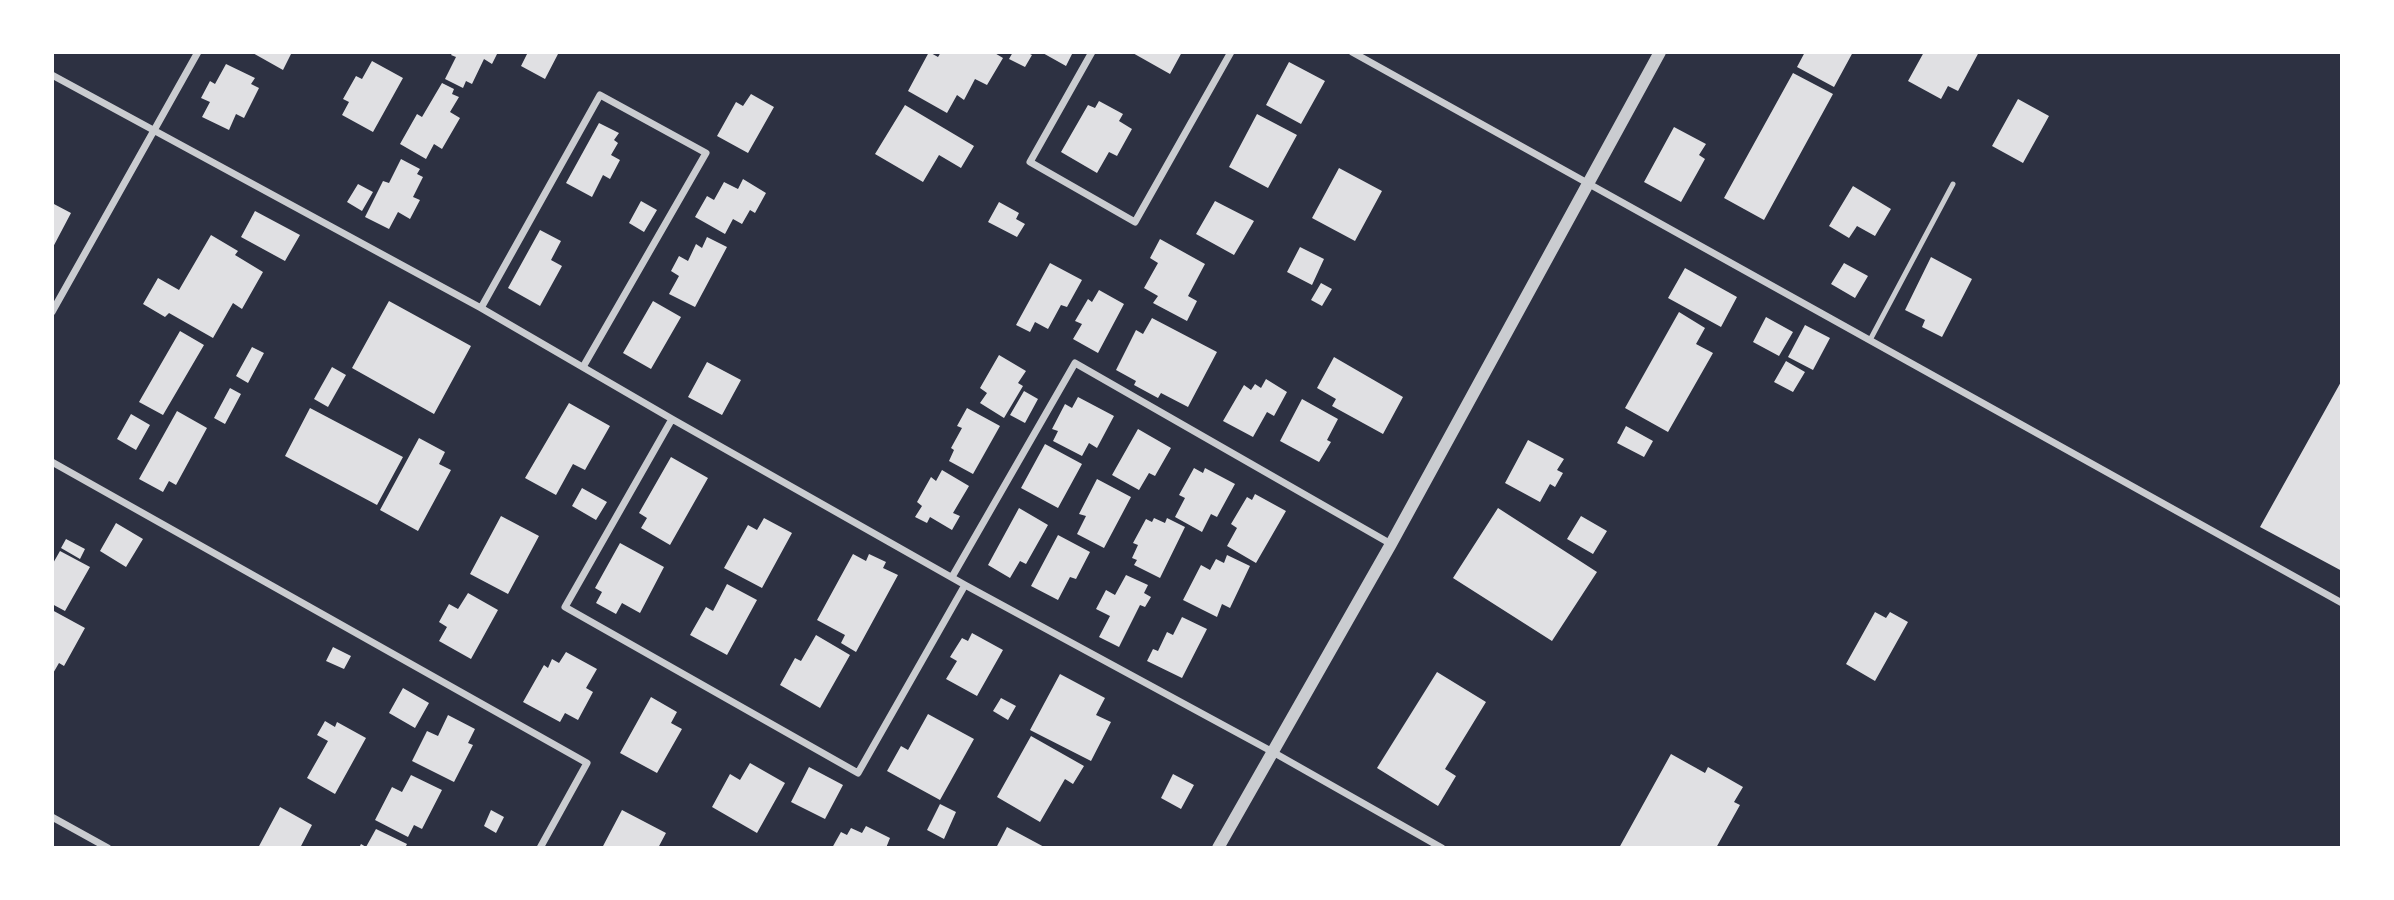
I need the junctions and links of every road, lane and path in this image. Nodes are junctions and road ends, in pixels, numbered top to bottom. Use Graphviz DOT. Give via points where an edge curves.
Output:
graph roads {
  1 [pos="198,52"];
  2 [pos="1092,52"];
  3 [pos="1231,52"];
  4 [pos="1352,52"];
  5 [pos="1660,52"];
  6 [pos="52,75"];
  7 [pos="155,131"];
  8 [pos="1588,182"];
  9 [pos="1953,184"];
  10 [pos="481,308"];
  11 [pos="52,312"];
  12 [pos="1870,340"];
  13 [pos="583,367"];
  14 [pos="672,419"];
  15 [pos="52,462"];
  16 [pos="1391,544"];
  17 [pos="952,578"];
  18 [pos="965,585"];
  19 [pos="2342,603"];
  20 [pos="1272,751"];
  21 [pos="52,817"];
  22 [pos="108,848"];
  23 [pos="540,848"];
  24 [pos="1219,848"];
  25 [pos="1442,848"];
  1 -- 7 [label="street"];
  2 -- 3 [label="street" via="1030,162 1135,222"];
  4 -- 8 [label="street"];
  5 -- 8 [label="street"];
  6 -- 7 [label="street"];
  7 -- 10 [label="street"];
  7 -- 11 [label="street"];
  8 -- 12 [label="street"];
  8 -- 16 [label="street"];
  9 -- 12 [label="lane"];
  10 -- 13 [label="street"];
  10 -- 13 [label="street" via="600,94 706,153"];
  12 -- 19 [label="street"];
  13 -- 14 [label="street"];
  14 -- 17 [label="street"];
  14 -- 18 [label="street" via="565,607 858,774"];
  15 -- 23 [label="street" via="587,763"];
  16 -- 17 [label="street" via="1075,363"];
  16 -- 20 [label="street"];
  17 -- 18 [label="street"];
  18 -- 20 [label="street"];
  20 -- 24 [label="street"];
  20 -- 25 [label="street"];
  21 -- 22 [label="street"];
}
